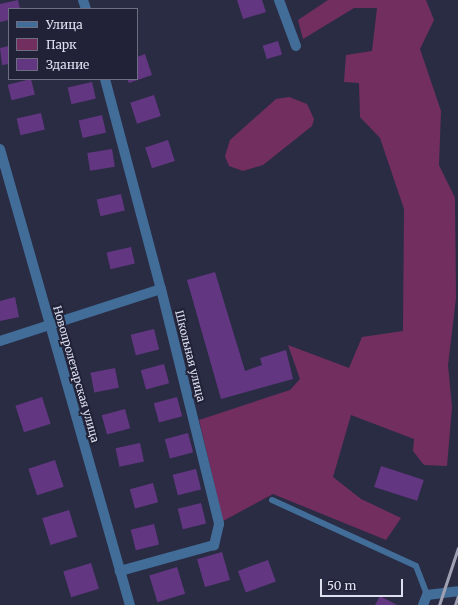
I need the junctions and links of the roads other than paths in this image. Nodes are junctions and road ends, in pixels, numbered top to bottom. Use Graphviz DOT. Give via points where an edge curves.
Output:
graph roads {
  1 [pos="279,0"];
  2 [pos="296,46"];
  3 [pos="104,80"];
  4 [pos="0,149"];
  5 [pos="162,290"];
  6 [pos="49,326"];
  7 [pos="0,341"];
  8 [pos="272,500"];
  9 [pos="120,571"];
  10 [pos="458,591"];
  11 [pos="427,595"];
  12 [pos="130,605"];
  13 [pos="423,605"];
  1 -- 2 [label="street"];
  3 -- 5 [label="street, Школьная улица"];
  4 -- 6 [label="street, Новопролетарская улица"];
  5 -- 6 [label="street"];
  5 -- 9 [label="street, Школьная улица" via="219,524 214,545"];
  6 -- 7 [label="street"];
  6 -- 9 [label="street, Новопролетарская улица"];
  8 -- 11 [label="lane" via="416,566"];
  9 -- 12 [label="street, Новопролетарская улица"];
  10 -- 11 [label="street"];
  11 -- 13 [label="street"];
}
